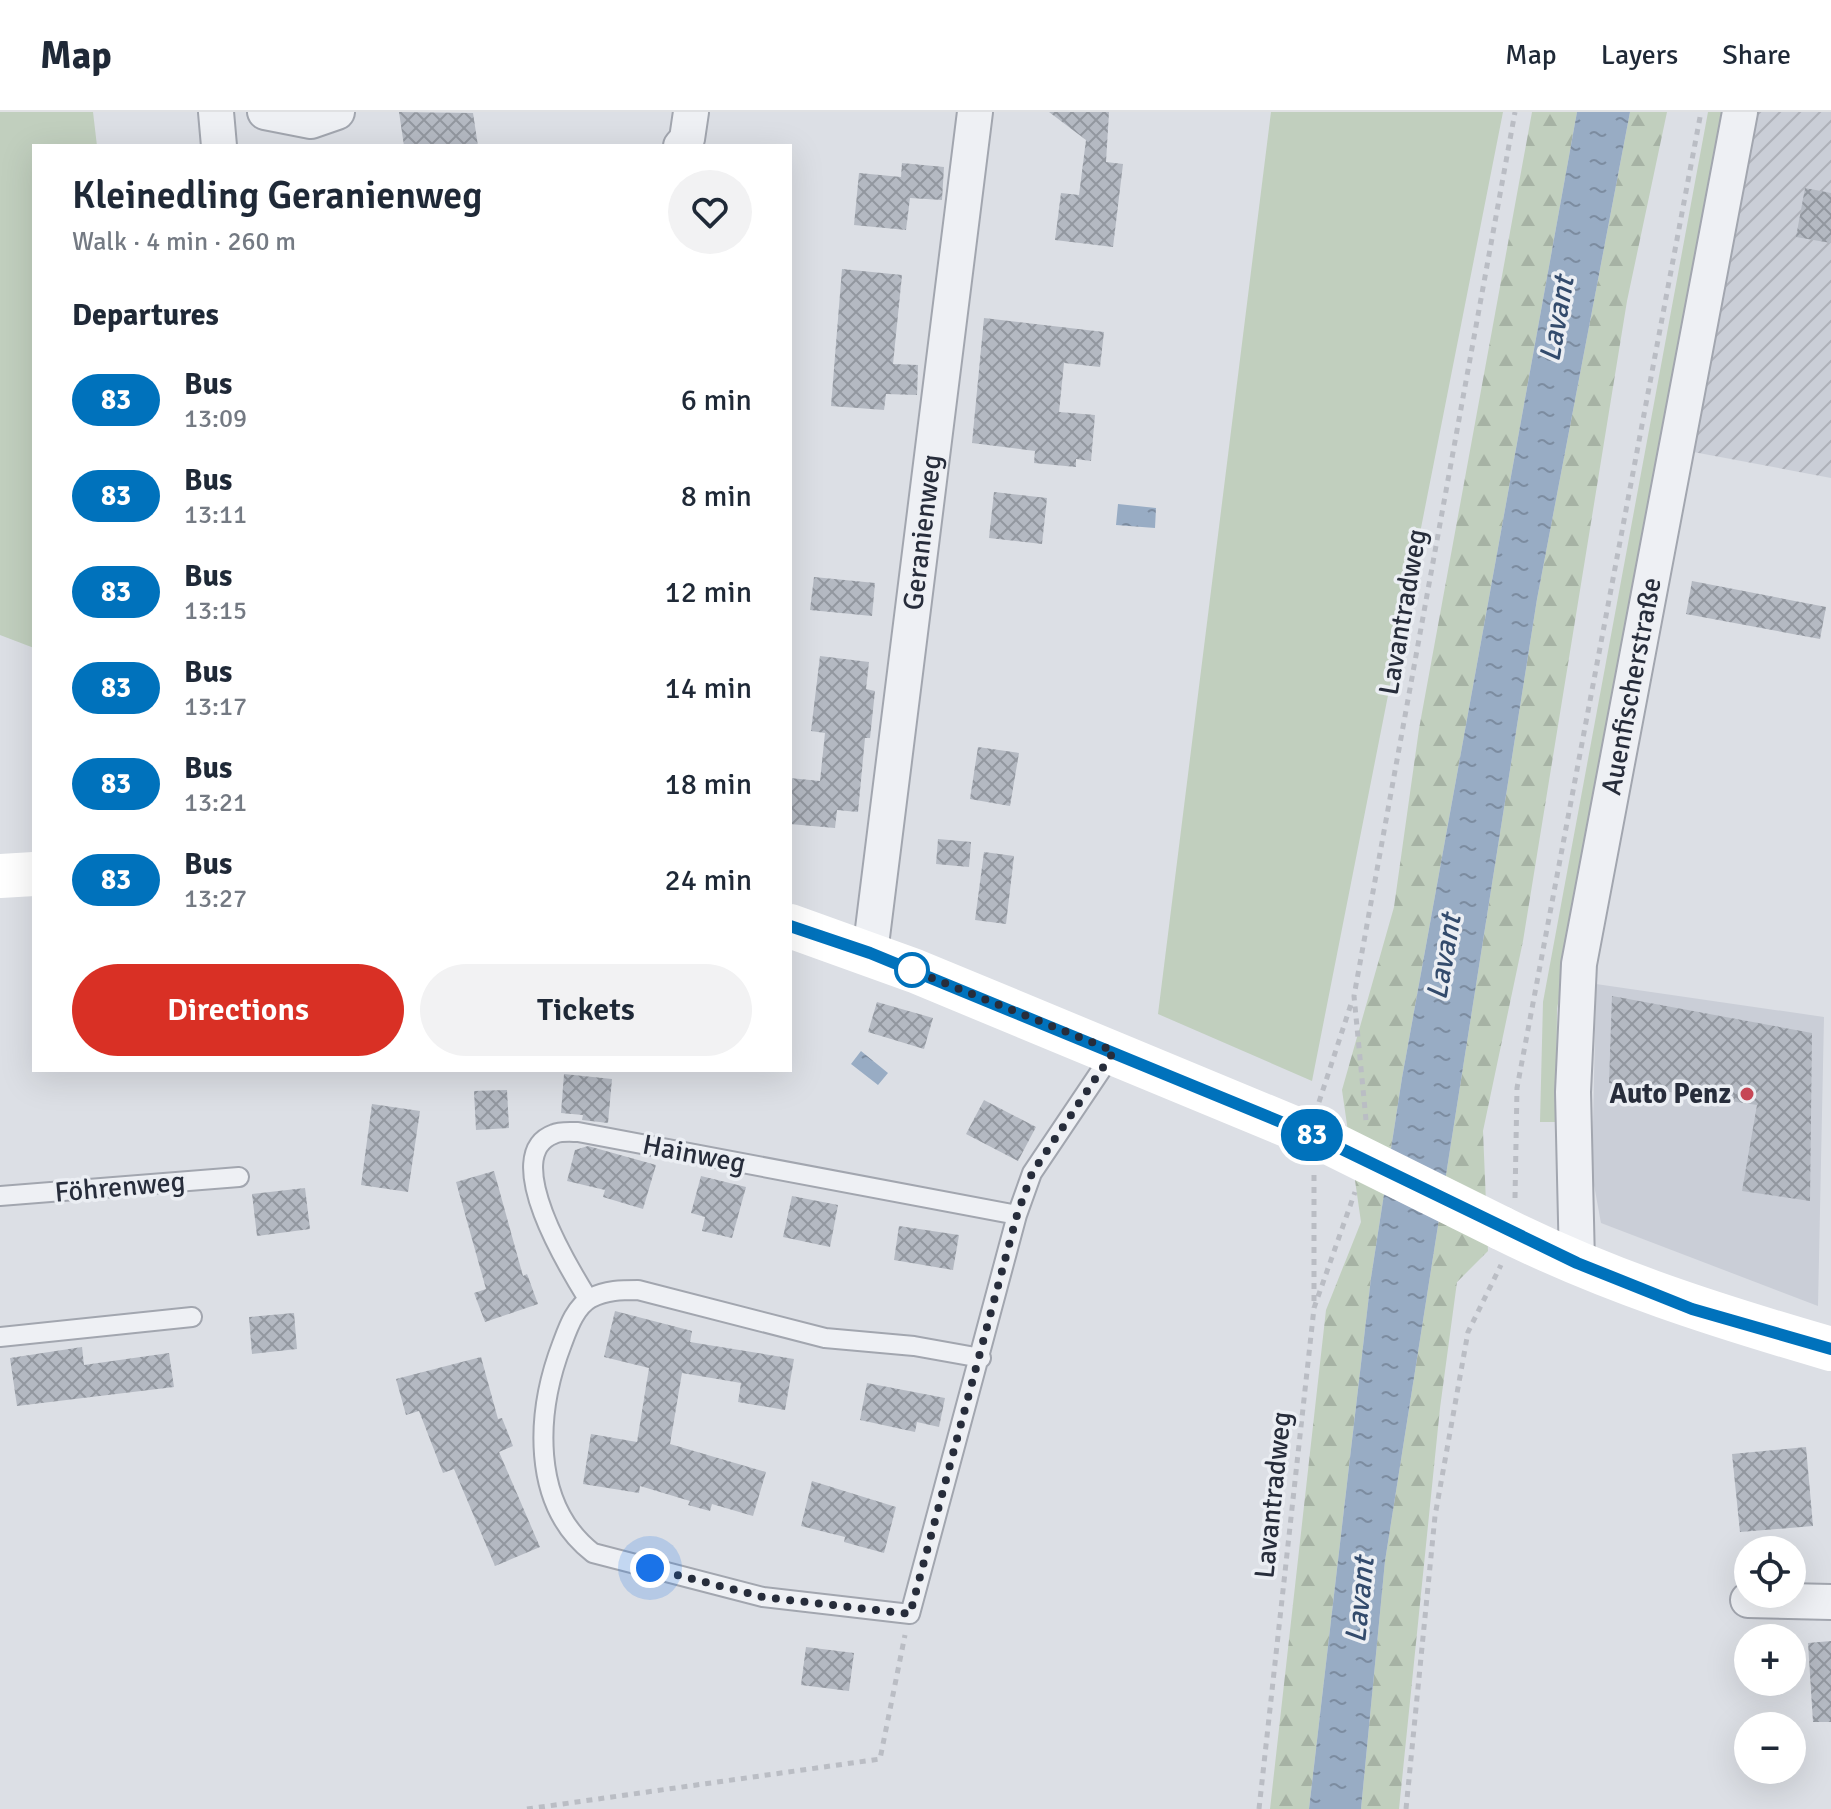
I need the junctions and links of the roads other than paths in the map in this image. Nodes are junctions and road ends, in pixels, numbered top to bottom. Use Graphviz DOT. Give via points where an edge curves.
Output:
graph roads {
  1 [pos="216,112"];
  2 [pos="265,112"];
  3 [pos="337,112"];
  4 [pos="691,112"];
  5 [pos="975,112"];
  6 [pos="1740,112"];
  7 [pos="219,144"];
  8 [pos="683,144"];
  9 [pos="32,874"];
  10 [pos="0,876"];
  11 [pos="792,927"];
  12 [pos="870,953"];
  13 [pos="1114,1051"];
  14 [pos="239,1177"];
  15 [pos="0,1196"];
  16 [pos="1017,1215"];
  17 [pos="1577,1263"];
  18 [pos="588,1299"];
  19 [pos="192,1317"];
  20 [pos="0,1337"];
  21 [pos="1831,1349"];
  22 [pos="981,1358"];
  23 [pos="1806,1601"];
  24 [pos="1831,1602"];
  1 -- 7 [label="street"];
  2 -- 3 [label="street" via="311,121"];
  4 -- 8 [label="street"];
  5 -- 12 [label="street, Geranienweg"];
  6 -- 17 [label="street, Auenfischerstraße" via="1579,964 1573,1092"];
  9 -- 10 [label="street"];
  11 -- 12 [label="street"];
  12 -- 13 [label="street"];
  13 -- 16 [label="lane" via="1032,1173"];
  13 -- 17 [label="street, bridge" via="1330,1143"];
  14 -- 15 [label="lane, Föhrenweg"];
  16 -- 18 [label="lane, Hainweg" via="578,1132 554,1134 540,1143 533,1158 532,1182 562,1256"];
  16 -- 22 [label="lane"];
  17 -- 21 [label="street" via="1692,1309"];
  18 -- 22 [label="lane" via="611,1290 638,1290 825,1338"];
  18 -- 22 [label="lane" via="572,1318 546,1398 543,1441 548,1480 562,1519 593,1553 763,1597 910,1614"];
  19 -- 20 [label="lane"];
  23 -- 24 [label="street"];
}
